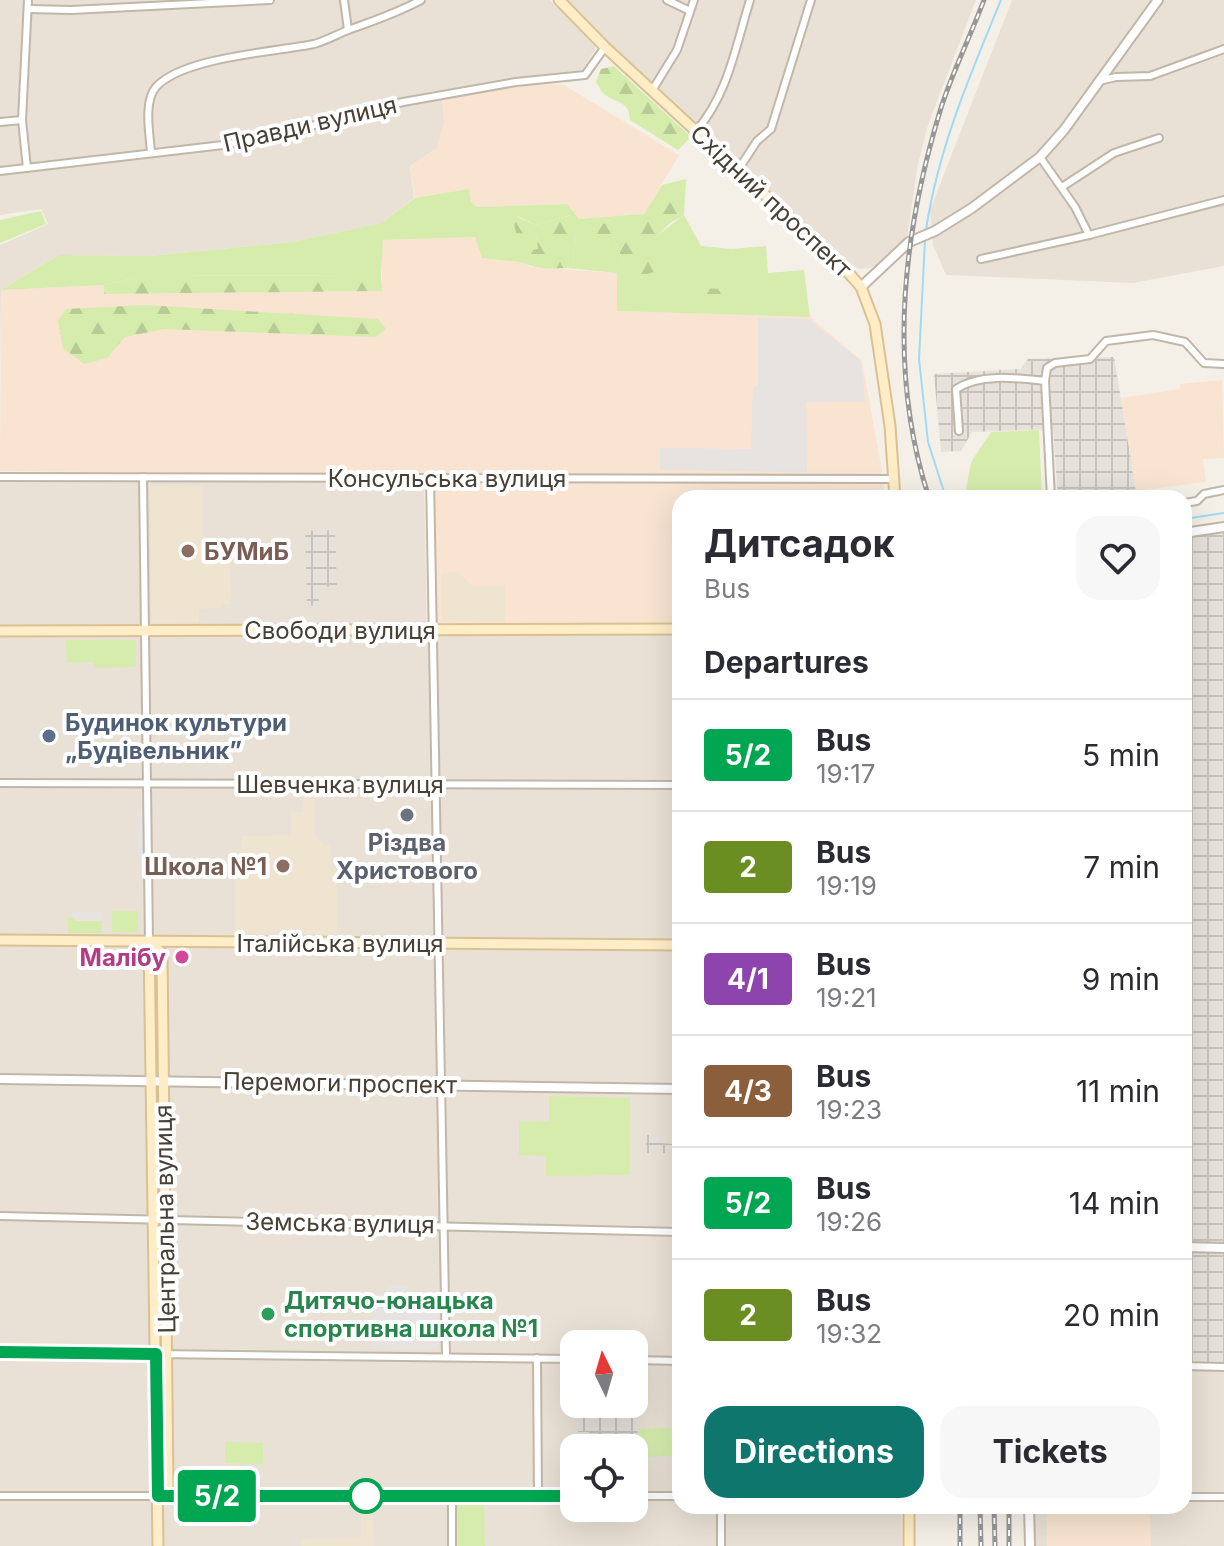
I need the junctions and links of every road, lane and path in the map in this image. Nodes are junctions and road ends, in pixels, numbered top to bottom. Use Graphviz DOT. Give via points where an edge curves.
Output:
graph roads {
  1 [pos="28,0"];
  2 [pos="270,0"];
  3 [pos="344,0"];
  4 [pos="421,0"];
  5 [pos="559,0"];
  6 [pos="667,0"];
  7 [pos="694,0"];
  8 [pos="750,0"];
  9 [pos="811,0"];
  10 [pos="1158,0"];
  11 [pos="28,9"];
  12 [pos="690,11"];
  13 [pos="348,30"];
  14 [pos="605,47"];
  15 [pos="1224,49"];
  16 [pos="1099,81"];
  17 [pos="653,89"];
  18 [pos="22,120"];
  19 [pos="0,122"];
  20 [pos="696,131"];
  21 [pos="1159,138"];
  22 [pos="151,153"];
  23 [pos="1040,157"];
  24 [pos="27,168"];
  25 [pos="738,170"];
  26 [pos="0,171"];
  27 [pos="1062,187"];
  28 [pos="1224,200"];
  29 [pos="1089,235"];
  30 [pos="981,259"];
  31 [pos="861,287"];
  32 [pos="1224,364"];
  33 [pos="1045,381"];
  34 [pos="959,431"];
  35 [pos="0,477"];
  36 [pos="143,477"];
  37 [pos="430,478"];
  38 [pos="894,479"];
  39 [pos="895,490"];
  40 [pos="1051,490"];
  41 [pos="1224,490"];
  42 [pos="1192,502"];
  43 [pos="1224,527"];
  44 [pos="1192,532"];
  45 [pos="672,629"];
  46 [pos="432,630"];
  47 [pos="0,631"];
  48 [pos="144,631"];
  49 [pos="0,783"];
  50 [pos="146,783"];
  51 [pos="437,784"];
  52 [pos="672,785"];
  53 [pos="0,940"];
  54 [pos="149,942"];
  55 [pos="437,943"];
  56 [pos="672,945"];
  57 [pos="0,1079"];
  58 [pos="158,1080"];
  59 [pos="441,1085"];
  60 [pos="672,1089"];
  61 [pos="0,1216"];
  62 [pos="160,1218"];
  63 [pos="443,1225"];
  64 [pos="672,1232"];
  65 [pos="1192,1247"];
  66 [pos="1224,1248"];
  67 [pos="0,1352"];
  68 [pos="162,1354"];
  69 [pos="446,1357"];
  70 [pos="537,1358"];
  71 [pos="560,1359"];
  72 [pos="648,1360"];
  73 [pos="672,1361"];
  74 [pos="1192,1366"];
  75 [pos="1224,1367"];
  76 [pos="0,1496"];
  77 [pos="158,1496"];
  78 [pos="452,1496"];
  79 [pos="538,1496"];
  80 [pos="560,1496"];
  81 [pos="648,1496"];
  82 [pos="672,1496"];
  83 [pos="1192,1497"];
  84 [pos="1224,1497"];
  85 [pos="721,1514"];
  86 [pos="909,1514"];
  87 [pos="1029,1514"];
  88 [pos="158,1546"];
  89 [pos="452,1546"];
  90 [pos="721,1546"];
  91 [pos="909,1546"];
  92 [pos="1030,1546"];
  1 -- 11 [label="street"];
  2 -- 11 [label="street"];
  3 -- 13 [label="street"];
  4 -- 13 [label="street"];
  5 -- 14 [label="main road, Східний проспект"];
  6 -- 12 [label="street"];
  7 -- 12 [label="street"];
  8 -- 20 [label="street" via="722,92"];
  9 -- 25 [label="street" via="771,129"];
  10 -- 16 [label="street"];
  11 -- 18 [label="street"];
  12 -- 17 [label="street" via="677,50"];
  13 -- 22 [label="street" via="317,43 236,54 171,77 153,93"];
  14 -- 17 [label="main road, Східний проспект"];
  14 -- 22 [label="street, Правди вулиця" via="585,75 516,82 344,115 273,137"];
  15 -- 16 [label="street" via="1150,76"];
  16 -- 23 [label="street"];
  17 -- 20 [label="main road, Східний проспект"];
  18 -- 19 [label="street"];
  18 -- 24 [label="street"];
  20 -- 25 [label="main road, Східний проспект"];
  21 -- 27 [label="street" via="1114,153"];
  22 -- 24 [label="street, Правди вулиця"];
  23 -- 27 [label="street"];
  23 -- 31 [label="street" via="1004,187 913,240"];
  24 -- 26 [label="street, Правди вулиця"];
  25 -- 31 [label="main road, Східний проспект"];
  27 -- 29 [label="street"];
  28 -- 29 [label="street"];
  29 -- 30 [label="street"];
  31 -- 38 [label="main road, Східний проспект" via="875,324"];
  32 -- 33 [label="street" via="1204,363 1185,342 1153,335 1106,341 1090,359 1047,368"];
  33 -- 34 [label="street" via="967,381 956,389"];
  33 -- 40 [label="street"];
  35 -- 36 [label="street, Консульська вулиця"];
  36 -- 37 [label="street, Консульська вулиця"];
  36 -- 48 [label="street, Центральна вулиця"];
  37 -- 38 [label="street, Консульська вулиця"];
  37 -- 46 [label="street"];
  38 -- 39 [label="main road, Східний проспект"];
  41 -- 42 [label="street"];
  43 -- 44 [label="street"];
  45 -- 46 [label="main road, Свободи вулиця"];
  46 -- 48 [label="main road, Свободи вулиця"];
  46 -- 51 [label="street"];
  47 -- 48 [label="main road, Свободи вулиця"];
  48 -- 50 [label="street, Центральна вулиця"];
  49 -- 50 [label="street, Шевченка вулиця"];
  50 -- 51 [label="street, Шевченка вулиця"];
  50 -- 54 [label="street, Центральна вулиця"];
  51 -- 52 [label="street, Шевченка вулиця"];
  51 -- 55 [label="street"];
  53 -- 54 [label="main road, Італійська вулиця"];
  54 -- 55 [label="main road, Італійська вулиця"];
  54 -- 58 [label="main road, Центральна вулиця"];
  55 -- 56 [label="main road, Італійська вулиця"];
  55 -- 59 [label="street"];
  57 -- 58 [label="street, Перемоги проспект"];
  58 -- 59 [label="street, Перемоги проспект"];
  58 -- 62 [label="main road, Центральна вулиця"];
  59 -- 60 [label="street, Перемоги проспект"];
  59 -- 63 [label="street"];
  61 -- 62 [label="street, Земська вулиця"];
  62 -- 63 [label="street, Земська вулиця"];
  62 -- 68 [label="main road, Центральна вулиця"];
  63 -- 64 [label="street, Земська вулиця"];
  63 -- 69 [label="street"];
  65 -- 66 [label="street"];
  67 -- 68 [label="street"];
  68 -- 69 [label="street"];
  68 -- 77 [label="main road, Центральна вулиця" via="168,1488"];
  69 -- 70 [label="street"];
  70 -- 71 [label="street"];
  70 -- 79 [label="street"];
  72 -- 73 [label="street"];
  74 -- 75 [label="street"];
  76 -- 77 [label="street"];
  77 -- 78 [label="street"];
  77 -- 88 [label="main road, Центральна вулиця"];
  78 -- 79 [label="street"];
  78 -- 89 [label="street"];
  79 -- 80 [label="street"];
  81 -- 82 [label="street"];
  83 -- 84 [label="street"];
  85 -- 90 [label="street"];
  86 -- 91 [label="main road"];
  87 -- 92 [label="street"];
}
